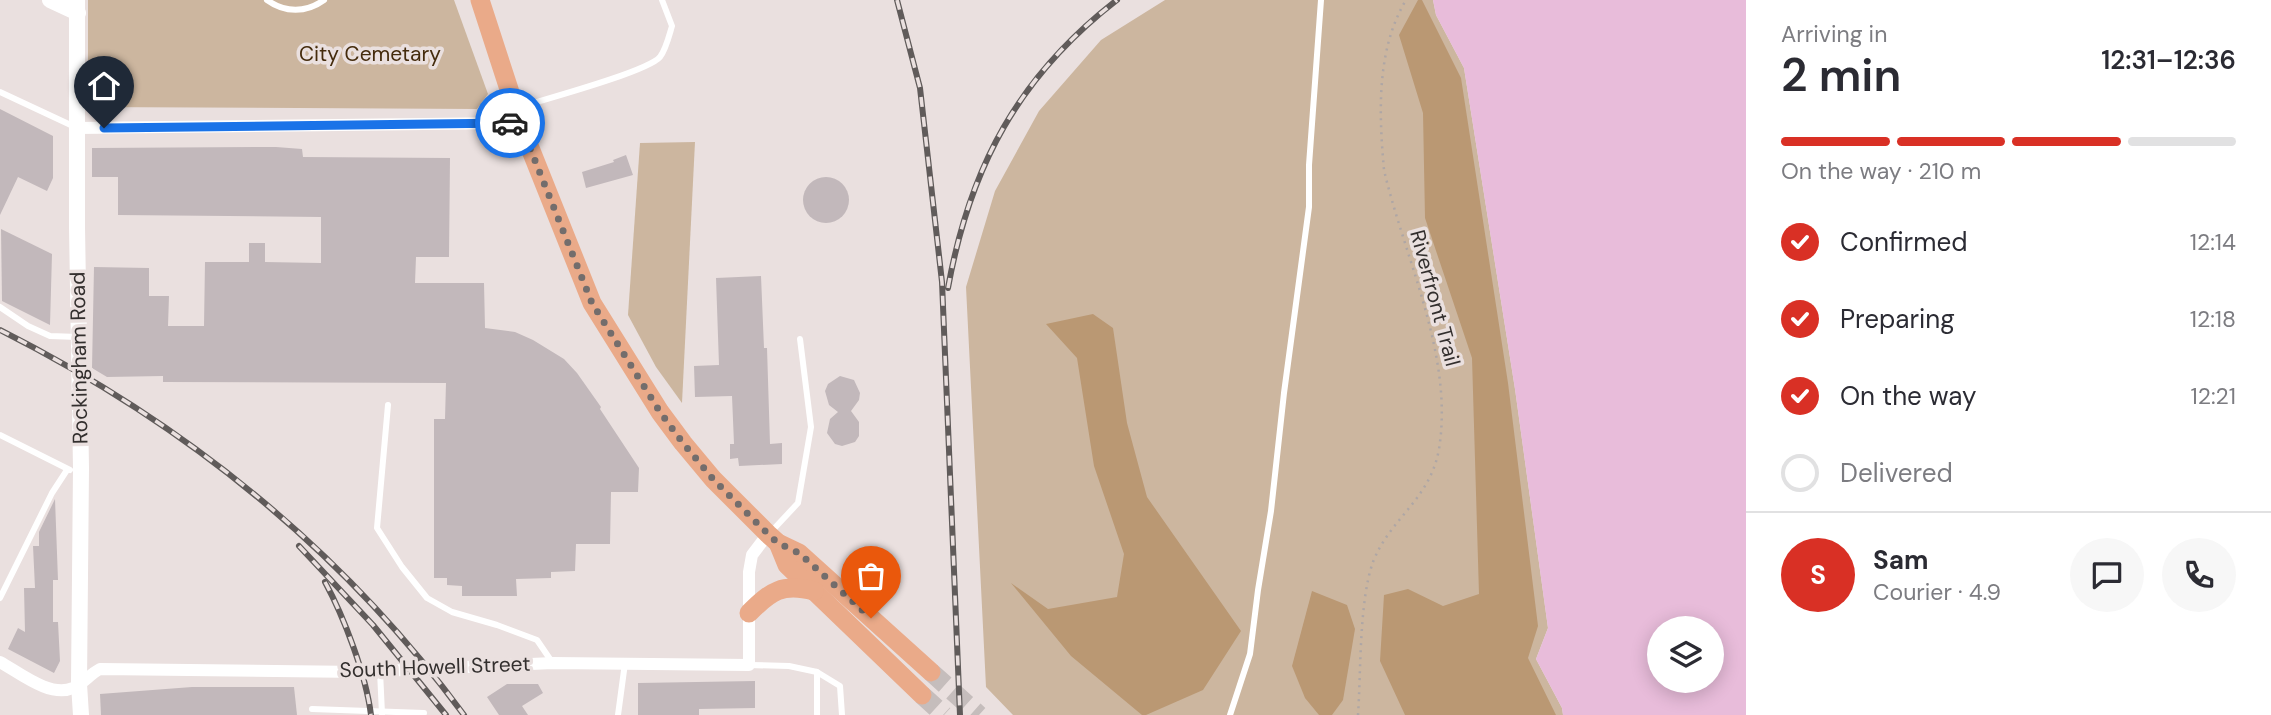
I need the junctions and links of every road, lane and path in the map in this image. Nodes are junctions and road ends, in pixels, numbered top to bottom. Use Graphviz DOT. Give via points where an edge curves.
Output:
graph roads {
  1 [pos="50,0"];
  2 [pos="267,0"];
  3 [pos="324,0"];
  4 [pos="480,0"];
  5 [pos="662,0"];
  6 [pos="1321,0"];
  7 [pos="1406,0"];
  8 [pos="78,7"];
  9 [pos="0,92"];
  10 [pos="517,116"];
  11 [pos="77,128"];
  12 [pos="0,307"];
  13 [pos="78,337"];
  14 [pos="800,339"];
  15 [pos="388,405"];
  16 [pos="0,435"];
  17 [pos="74,469"];
  18 [pos="773,539"];
  19 [pos="814,591"];
  20 [pos="0,598"];
  21 [pos="749,614"];
  22 [pos="0,662"];
  23 [pos="553,663"];
  24 [pos="625,663"];
  25 [pos="749,665"];
  26 [pos="380,671"];
  27 [pos="817,672"];
  28 [pos="932,672"];
  29 [pos="79,684"];
  30 [pos="922,695"];
  31 [pos="312,709"];
  32 [pos="382,713"];
  33 [pos="424,713"];
  34 [pos="81,715"];
  35 [pos="618,715"];
  36 [pos="817,715"];
  37 [pos="842,715"];
  38 [pos="1230,715"];
  39 [pos="1358,715"];
  1 -- 8 [label="street"];
  2 -- 3 [label="lane" via="296,10"];
  4 -- 10 [label="main road"];
  5 -- 10 [label="lane" via="672,26 658,59"];
  6 -- 38 [label="lane" via="1309,207 1271,511 1250,654"];
  7 -- 39 [label="path, Riverfront Trail" via="1386,48 1381,137 1384,170 1440,370 1443,414 1432,475 1373,561 1367,586"];
  8 -- 11 [label="street, Rockingham Road"];
  9 -- 11 [label="lane"];
  10 -- 11 [label="street"];
  10 -- 18 [label="main road" via="592,303 683,443"];
  11 -- 13 [label="street, Rockingham Road"];
  12 -- 13 [label="lane" via="50,336"];
  13 -- 17 [label="street, Rockingham Road"];
  14 -- 18 [label="lane" via="811,427 798,503"];
  15 -- 23 [label="lane" via="377,528 427,598 452,612 537,640"];
  16 -- 17 [label="lane"];
  17 -- 20 [label="lane" via="52,492"];
  17 -- 29 [label="street, Rockingham Road"];
  18 -- 19 [label="main road" via="787,565"];
  18 -- 21 [label="street" via="752,555"];
  18 -- 28 [label="main road" via="799,553"];
  19 -- 21 [label="main road" via="796,586 779,589"];
  19 -- 30 [label="main road"];
  21 -- 25 [label="street"];
  22 -- 29 [label="street, South Howell Street" via="49,689 62,691"];
  23 -- 24 [label="street, South Howell Street"];
  23 -- 26 [label="street, South Howell Street"];
  24 -- 25 [label="street, South Howell Street"];
  24 -- 35 [label="lane"];
  25 -- 27 [label="lane"];
  26 -- 29 [label="street, South Howell Street" via="100,668"];
  26 -- 32 [label="lane"];
  27 -- 36 [label="lane"];
  27 -- 37 [label="lane" via="840,686"];
  29 -- 34 [label="street, Rockingham Road"];
  31 -- 32 [label="lane"];
  32 -- 33 [label="lane"];
}
